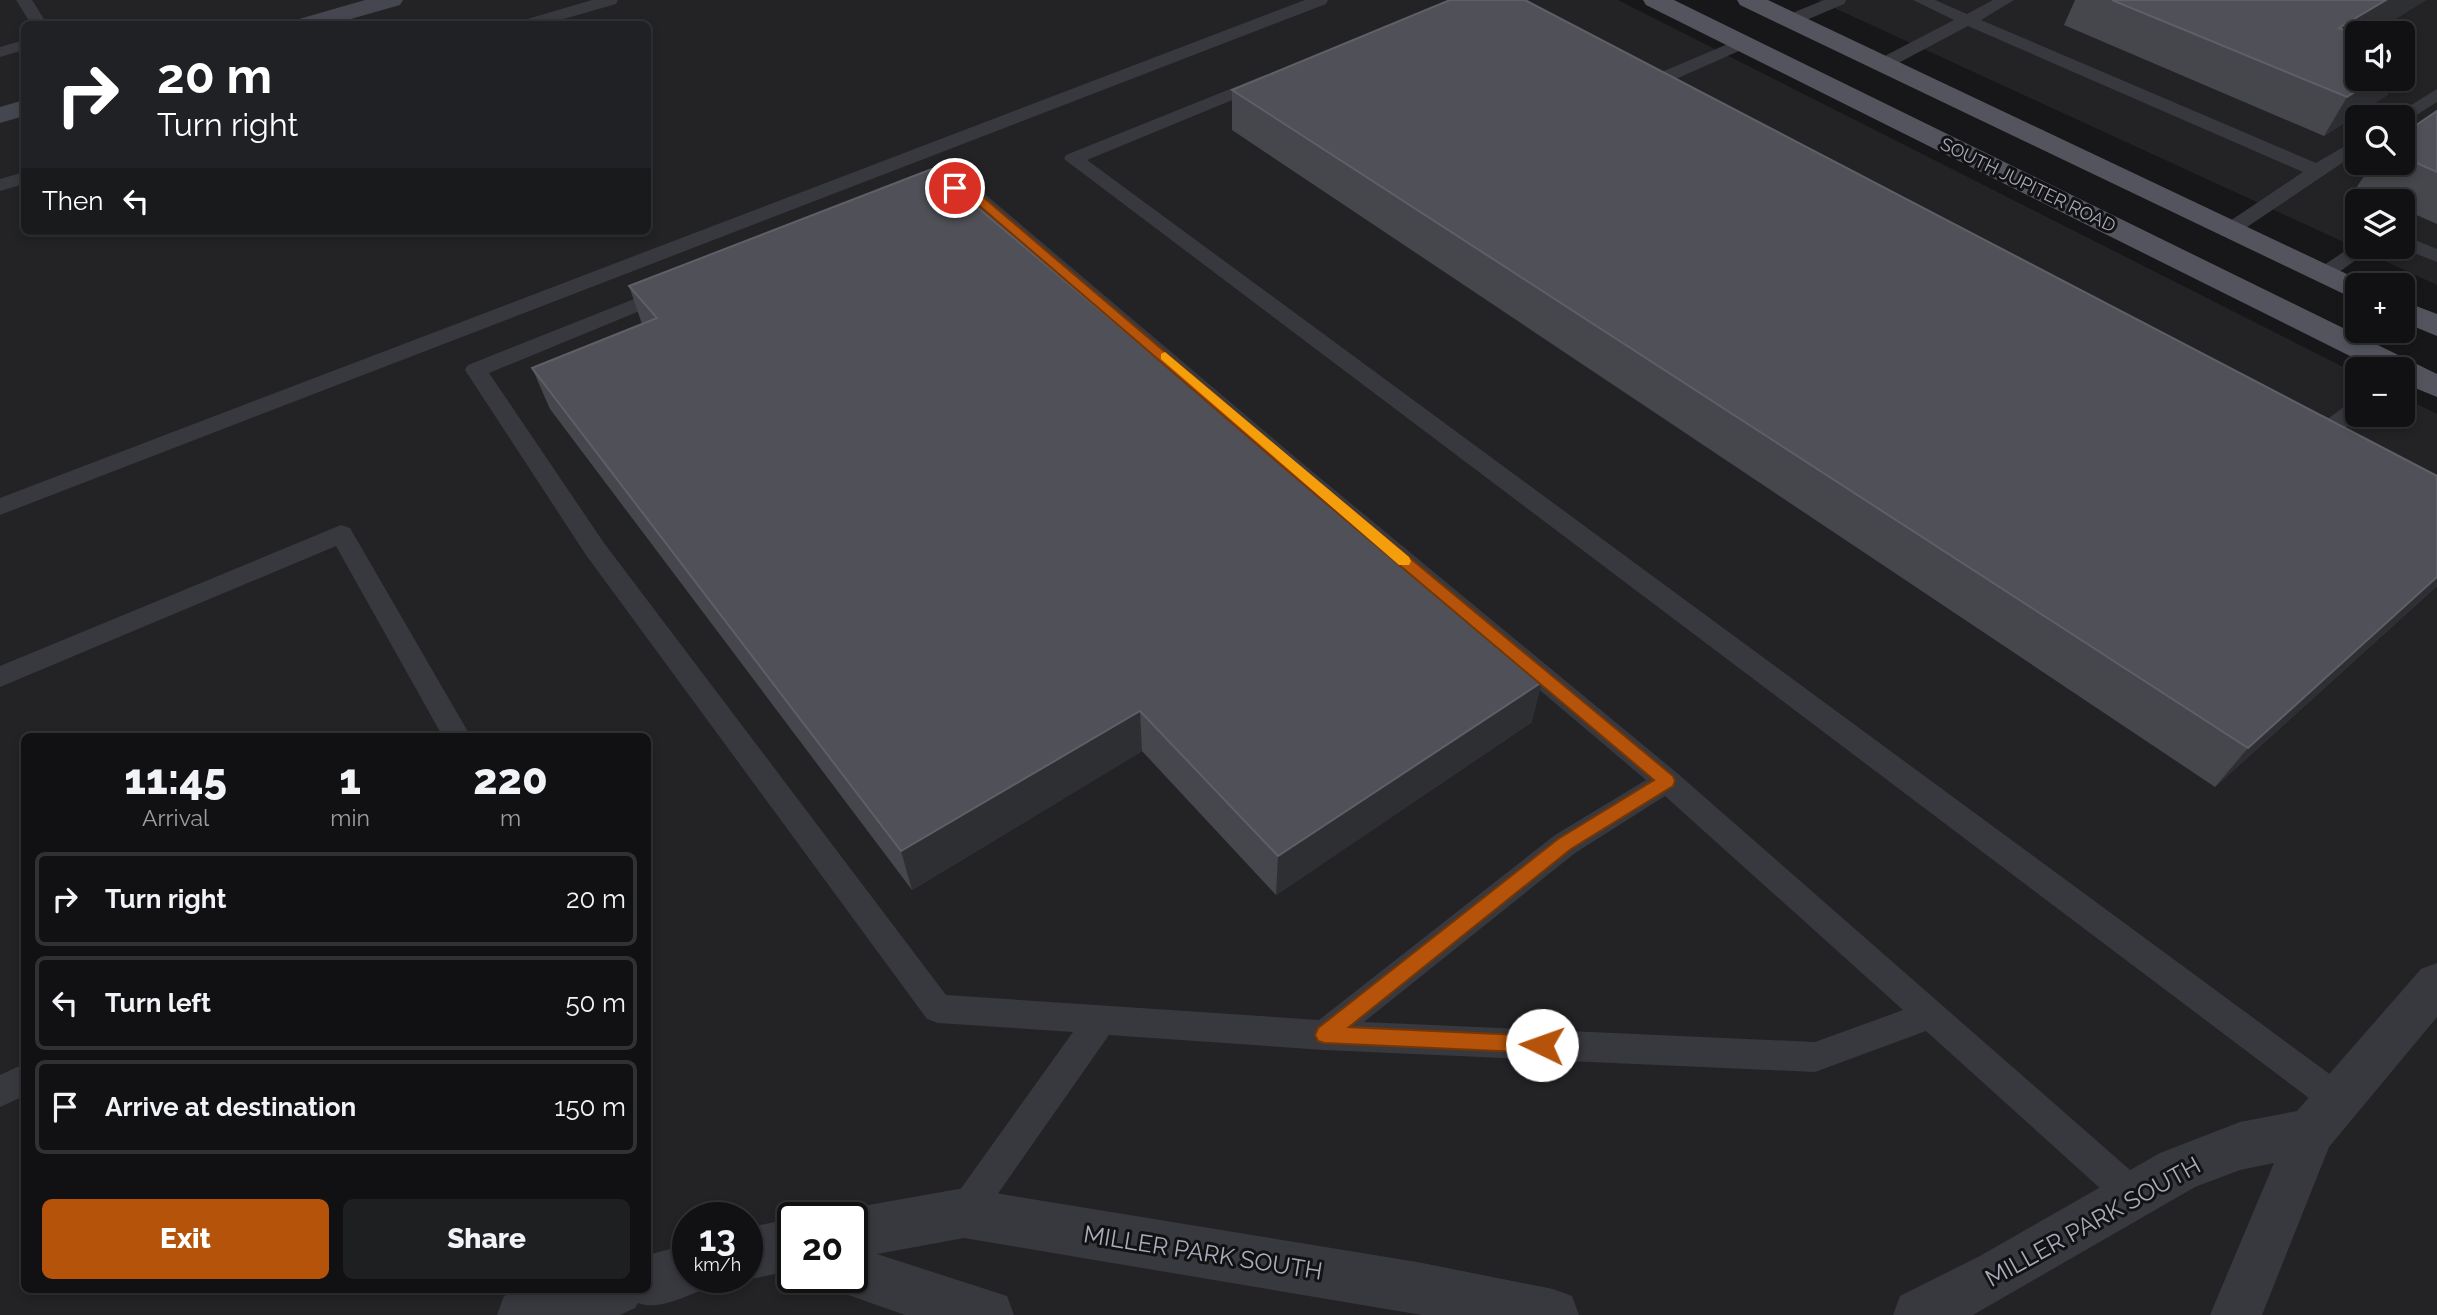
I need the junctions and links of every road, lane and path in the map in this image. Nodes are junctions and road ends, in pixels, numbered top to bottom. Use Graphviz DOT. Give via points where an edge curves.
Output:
graph roads {
  1 [pos="24,0"];
  2 [pos="391,0"];
  3 [pos="610,0"];
  4 [pos="1320,0"];
  5 [pos="1655,0"];
  6 [pos="1749,0"];
  7 [pos="1838,0"];
  8 [pos="1921,0"];
  9 [pos="2006,0"];
  10 [pos="1791,20"];
  11 [pos="1968,20"];
  12 [pos="37,21"];
  13 [pos="318,21"];
  14 [pos="540,21"];
  15 [pos="1742,43"];
  16 [pos="21,45"];
  17 [pos="0,52"];
  18 [pos="1883,64"];
  19 [pos="1640,66"];
  20 [pos="1280,74"];
  21 [pos="1663,78"];
  22 [pos="1688,91"];
  23 [pos="2437,94"];
  24 [pos="2415,108"];
  25 [pos="21,109"];
  26 [pos="0,115"];
  27 [pos="2345,153"];
  28 [pos="2318,171"];
  29 [pos="21,179"];
  30 [pos="0,185"];
  31 [pos="900,199"];
  32 [pos="2231,229"];
  33 [pos="2415,246"];
  34 [pos="2437,256"];
  35 [pos="2346,259"];
  36 [pos="2325,273"];
  37 [pos="695,282"];
  38 [pos="2345,283"];
  39 [pos="2415,316"];
  40 [pos="2437,327"];
  41 [pos="2373,357"];
  42 [pos="2415,377"];
  43 [pos="2437,387"];
  44 [pos="2293,409"];
  45 [pos="2345,417"];
  46 [pos="0,507"];
  47 [pos="0,677"];
  48 [pos="455,733"];
  49 [pos="1667,781"];
  50 [pos="2437,983"];
  51 [pos="1930,1015"];
  52 [pos="1100,1021"];
  53 [pos="1324,1035"];
  54 [pos="21,1080"];
  55 [pos="0,1091"];
  56 [pos="2325,1116"];
  57 [pos="2134,1196"];
  58 [pos="964,1213"];
  59 [pos="868,1230"];
  60 [pos="672,1274"];
  61 [pos="868,1277"];
  62 [pos="651,1280"];
  63 [pos="600,1293"];
  64 [pos="540,1304"];
  65 [pos="988,1315"];
  66 [pos="1553,1315"];
  67 [pos="1919,1315"];
  68 [pos="2236,1315"];
  1 -- 12 [label="lane"];
  2 -- 13 [label="street"];
  3 -- 14 [label="lane"];
  4 -- 46 [label="lane"];
  5 -- 15 [label="main road, SOUTH JUPITER ROAD"];
  6 -- 10 [label="main road"];
  7 -- 10 [label="lane"];
  8 -- 11 [label="lane"];
  9 -- 11 [label="lane"];
  10 -- 15 [label="main road"];
  10 -- 18 [label="main road"];
  11 -- 18 [label="lane"];
  11 -- 28 [label="lane"];
  15 -- 21 [label="lane"];
  15 -- 41 [label="main road, SOUTH JUPITER ROAD"];
  16 -- 17 [label="lane"];
  18 -- 32 [label="main road"];
  19 -- 21 [label="lane"];
  20 -- 56 [label="lane" via="1073,159"];
  21 -- 22 [label="lane"];
  23 -- 24 [label="lane"];
  25 -- 26 [label="street"];
  27 -- 28 [label="lane"];
  28 -- 32 [label="lane"];
  29 -- 30 [label="lane"];
  31 -- 49 [label="lane" via="938,183 972,193"];
  32 -- 36 [label="main road"];
  33 -- 34 [label="lane"];
  35 -- 36 [label="lane"];
  36 -- 38 [label="main road"];
  37 -- 52 [label="lane" via="476,370 595,550 938,1009"];
  39 -- 40 [label="main road"];
  42 -- 43 [label="main road, SOUTH JUPITER ROAD"];
  44 -- 45 [label="lane" via="2330,428"];
  47 -- 48 [label="lane" via="341,534"];
  49 -- 51 [label="lane"];
  49 -- 53 [label="lane" via="1565,844"];
  50 -- 56 [label="street"];
  51 -- 53 [label="lane" via="1815,1057"];
  51 -- 57 [label="lane"];
  52 -- 53 [label="lane"];
  52 -- 58 [label="lane"];
  54 -- 55 [label="lane"];
  56 -- 57 [label="street, MILLER PARK SOUTH" via="2178,1170"];
  56 -- 68 [label="street"];
  57 -- 67 [label="street, MILLER PARK SOUTH"];
  58 -- 59 [label="street, MILLER PARK SOUTH"];
  58 -- 66 [label="street, MILLER PARK SOUTH"];
  60 -- 62 [label="street"];
  61 -- 65 [label="street"];
  63 -- 64 [label="street"];
}
